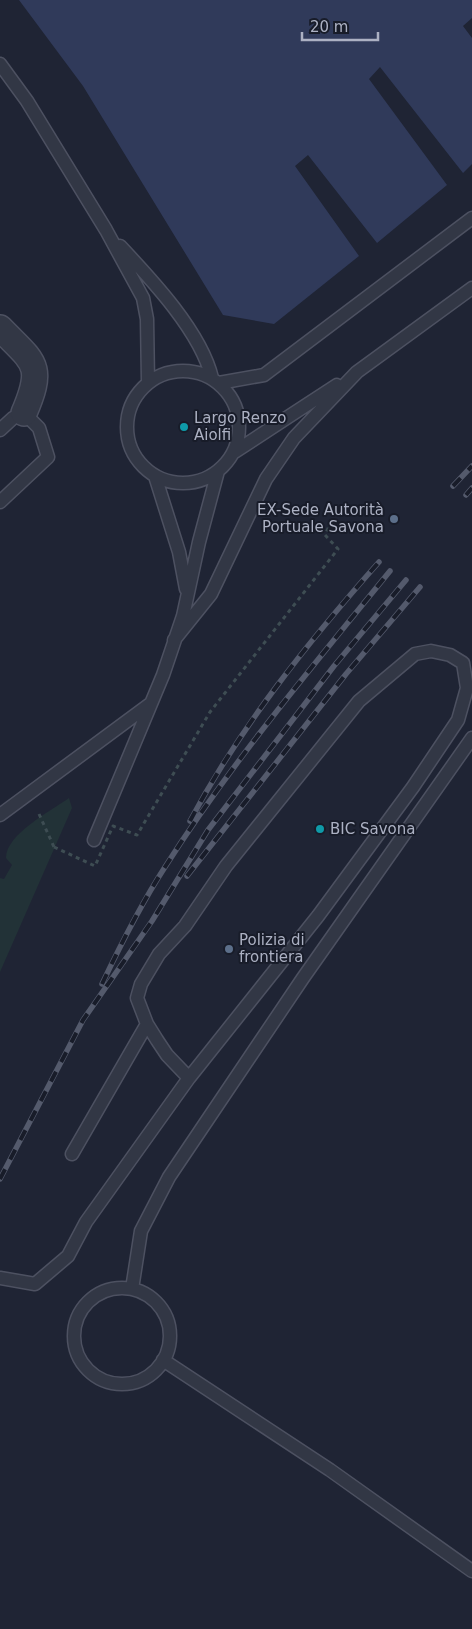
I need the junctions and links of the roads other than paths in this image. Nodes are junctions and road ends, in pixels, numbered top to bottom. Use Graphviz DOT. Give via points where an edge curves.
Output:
graph roads {
  1 [pos="0,64"];
  2 [pos="472,218"];
  3 [pos="106,230"];
  4 [pos="472,288"];
  5 [pos="0,328"];
  6 [pos="357,372"];
  7 [pos="216,381"];
  8 [pos="148,382"];
  9 [pos="24,413"];
  10 [pos="0,430"];
  11 [pos="233,453"];
  12 [pos="218,471"];
  13 [pos="155,476"];
  14 [pos="0,502"];
  15 [pos="187,593"];
  16 [pos="174,640"];
  17 [pos="150,704"];
  18 [pos="472,738"];
  19 [pos="0,815"];
  20 [pos="94,840"];
  21 [pos="147,1024"];
  22 [pos="189,1078"];
  23 [pos="72,1154"];
  24 [pos="1,1279"];
  25 [pos="132,1289"];
  26 [pos="163,1360"];
  27 [pos="472,1571"];
  1 -- 3 [label="lane" via="27,101"];
  2 -- 7 [label="lane" via="264,375"];
  3 -- 7 [label="lane" via="153,280 196,340"];
  3 -- 8 [label="lane" via="143,298 147,319"];
  4 -- 6 [label="lane"];
  5 -- 9 [label="street" via="32,360 35,369 34,388"];
  6 -- 11 [label="lane"];
  6 -- 16 [label="lane" via="294,438 241,528 211,594"];
  7 -- 8 [label="lane" via="201,373 180,370"];
  7 -- 11 [label="lane" via="232,398 238,416 239,435"];
  8 -- 13 [label="lane" via="134,399 127,430 131,450"];
  9 -- 10 [label="lane"];
  9 -- 14 [label="lane" via="39,428 48,457"];
  11 -- 12 [label="lane"];
  12 -- 13 [label="lane" via="187,483"];
  12 -- 15 [label="lane"];
  13 -- 15 [label="lane" via="179,552"];
  15 -- 16 [label="lane"];
  16 -- 17 [label="lane"];
  17 -- 19 [label="lane"];
  17 -- 20 [label="lane"];
  18 -- 25 [label="lane" via="303,978 169,1177 141,1231"];
  21 -- 22 [label="lane" via="167,1055"];
  21 -- 22 [label="lane" via="137,998 141,984 159,954 358,701 415,654 431,650 450,655 463,663 467,688 458,720 377,839"];
  21 -- 23 [label="lane"];
  22 -- 24 [label="lane" via="86,1222 68,1256 35,1284"];
  25 -- 26 [label="lane" via="146,1294 166,1317 170,1331"];
  25 -- 26 [label="lane" via="116,1288 87,1302 74,1331 75,1347 81,1362 92,1374 122,1384 152,1372"];
  26 -- 27 [label="lane" via="330,1470"];
}
